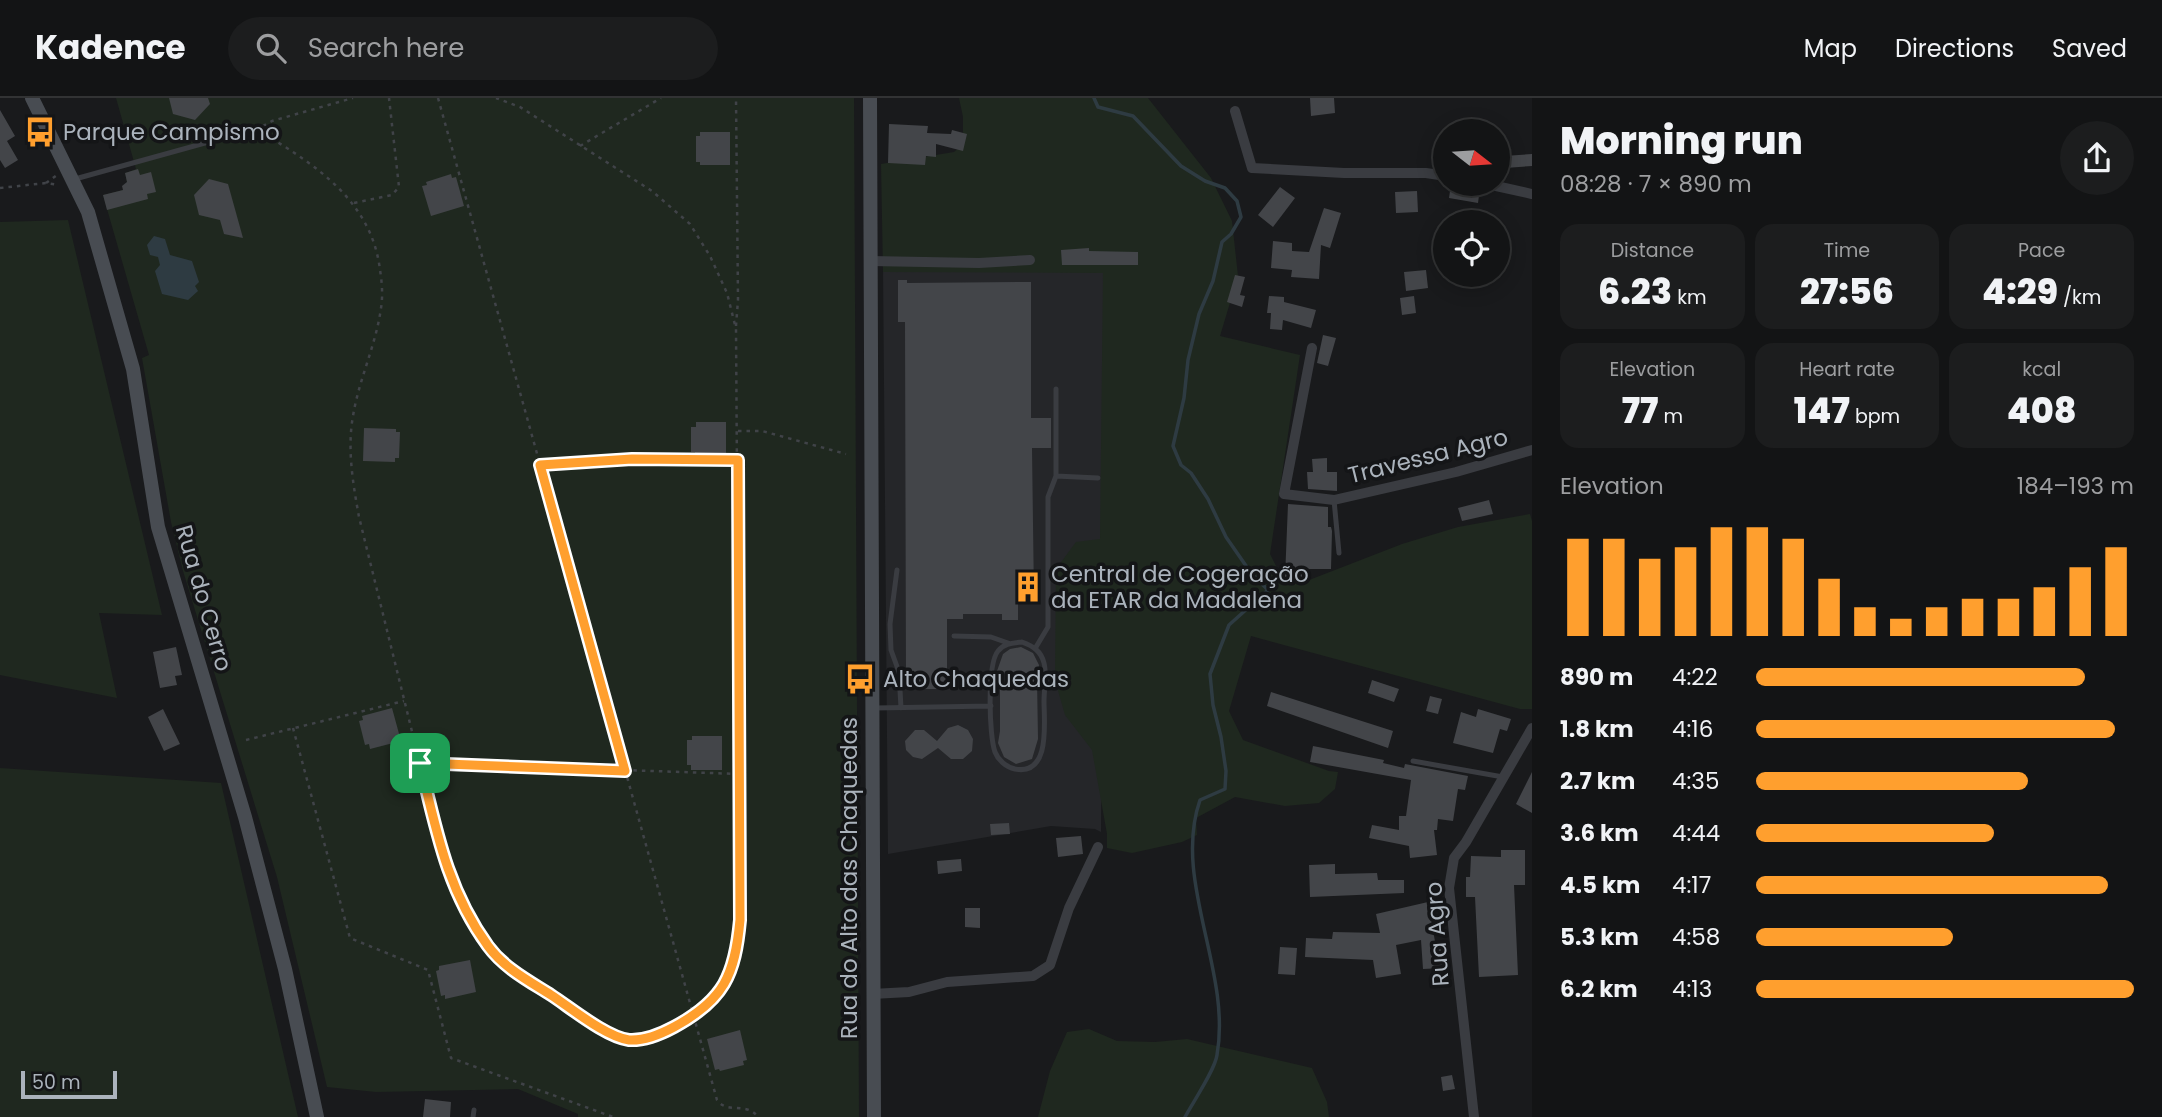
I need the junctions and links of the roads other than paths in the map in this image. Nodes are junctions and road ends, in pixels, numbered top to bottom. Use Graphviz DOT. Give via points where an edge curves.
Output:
graph roads {
  1 [pos="32,98"];
  2 [pos="870,98"];
  3 [pos="1235,111"];
  4 [pos="256,129"];
  5 [pos="1433,174"];
  6 [pos="69,183"];
  7 [pos="1510,189"];
  8 [pos="1532,194"];
  9 [pos="1030,260"];
  10 [pos="870,261"];
  11 [pos="1312,348"];
  12 [pos="1056,389"];
  13 [pos="1532,450"];
  14 [pos="1056,477"];
  15 [pos="1098,478"];
  16 [pos="1334,500"];
  17 [pos="1339,554"];
  18 [pos="897,570"];
  19 [pos="954,636"];
  20 [pos="1008,643"];
  21 [pos="1036,648"];
  22 [pos="991,706"];
  23 [pos="871,708"];
  24 [pos="901,708"];
  25 [pos="1532,728"];
  26 [pos="1413,761"];
  27 [pos="1503,777"];
  28 [pos="1098,846"];
  29 [pos="872,994"];
  30 [pos="317,1117"];
  31 [pos="873,1117"];
  32 [pos="1474,1117"];
  1 -- 6 [label="street, Rua do Cerro"];
  2 -- 10 [label="street, Rua do Alto das Chaquedas"];
  3 -- 5 [label="street" via="1252,169"];
  4 -- 6 [label="lane"];
  6 -- 30 [label="street, Rua do Cerro" via="88,212 133,369 158,527 245,817"];
  7 -- 8 [label="street"];
  9 -- 10 [label="street"];
  10 -- 23 [label="street, Rua do Alto das Chaquedas"];
  11 -- 16 [label="street, Travessa Agro" via="1284,494"];
  12 -- 14 [label="lane"];
  13 -- 16 [label="street, Travessa Agro"];
  14 -- 15 [label="lane"];
  14 -- 21 [label="lane" via="1048,497 1048,627"];
  16 -- 17 [label="lane, Travessa Agro"];
  18 -- 24 [label="lane" via="890,624"];
  19 -- 20 [label="lane" via="990,637"];
  20 -- 21 [label="lane"];
  20 -- 22 [label="lane" via="992,664"];
  21 -- 22 [label="lane" via="1045,664 1044,744 1040,758 1030,767 1016,769 995,754"];
  22 -- 24 [label="lane"];
  23 -- 24 [label="lane"];
  23 -- 29 [label="street, Rua do Alto das Chaquedas"];
  25 -- 27 [label="street, Rua Agro"];
  26 -- 27 [label="lane"];
  27 -- 32 [label="street, Rua Agro" via="1454,858 1449,888"];
  28 -- 29 [label="street" via="1069,908 1050,965 1033,976 947,982 909,992"];
  29 -- 31 [label="street, Rua do Alto das Chaquedas"];
}
